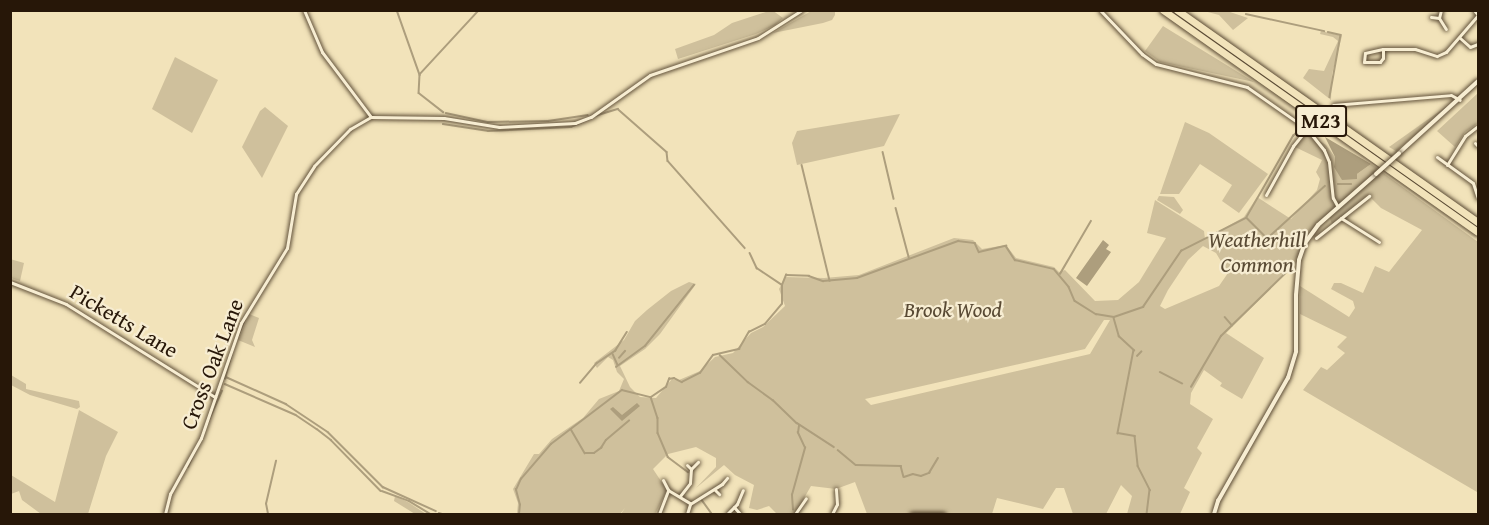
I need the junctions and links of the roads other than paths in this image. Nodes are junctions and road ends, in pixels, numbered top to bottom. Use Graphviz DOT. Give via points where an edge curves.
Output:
graph roads {
  1 [pos="304,10"];
  2 [pos="802,10"];
  3 [pos="1100,10"];
  4 [pos="1163,10"];
  5 [pos="1177,10"];
  6 [pos="1441,10"];
  7 [pos="1474,10"];
  8 [pos="1478,15"];
  9 [pos="1431,17"];
  10 [pos="1439,18"];
  11 [pos="1446,29"];
  12 [pos="1460,38"];
  13 [pos="1479,44"];
  14 [pos="1383,49"];
  15 [pos="1479,81"];
  16 [pos="1460,100"];
  17 [pos="1333,105"];
  18 [pos="371,117"];
  19 [pos="1479,126"];
  20 [pos="1307,129"];
  21 [pos="1475,142"];
  22 [pos="1479,146"];
  23 [pos="1437,157"];
  24 [pos="1447,165"];
  25 [pos="1266,195"];
  26 [pos="1369,196"];
  27 [pos="1479,198"];
  28 [pos="1338,207"];
  29 [pos="1341,218"];
  30 [pos="1479,222"];
  31 [pos="1318,225"];
  32 [pos="1323,231"];
  33 [pos="1479,232"];
  34 [pos="1316,238"];
  35 [pos="1379,242"];
  36 [pos="10,282"];
  37 [pos="215,397"];
  38 [pos="699,462"];
  39 [pos="687,465"];
  40 [pos="691,469"];
  41 [pos="727,478"];
  42 [pos="663,480"];
  43 [pos="836,489"];
  44 [pos="668,490"];
  45 [pos="715,490"];
  46 [pos="743,490"];
  47 [pos="719,494"];
  48 [pos="680,496"];
  49 [pos="806,498"];
  50 [pos="690,504"];
  51 [pos="734,507"];
  52 [pos="165,514"];
  53 [pos="659,514"];
  54 [pos="687,514"];
  55 [pos="727,514"];
  56 [pos="740,514"];
  57 [pos="795,514"];
  58 [pos="832,514"];
  59 [pos="911,514"];
  60 [pos="944,514"];
  61 [pos="1214,514"];
  1 -- 18 [label="street" via="322,52"];
  2 -- 18 [label="street" via="758,38 664,67 591,117 575,123 499,127 444,118"];
  3 -- 20 [label="street" via="1156,64 1247,87"];
  4 -- 33 [label="highway, M23"];
  5 -- 30 [label="highway, M23"];
  6 -- 10 [label="street"];
  7 -- 8 [label="street"];
  8 -- 12 [label="street"];
  9 -- 10 [label="street"];
  10 -- 11 [label="street"];
  12 -- 13 [label="street" via="1470,47"];
  12 -- 14 [label="street" via="1437,56 1415,49"];
  14 -- 14 [label="street" via="1380,62 1364,62 1365,52"];
  15 -- 16 [label="street"];
  16 -- 17 [label="street" via="1454,94"];
  16 -- 28 [label="street, bridge"];
  18 -- 37 [label="street, Cross Oak Lane" via="332,146 296,194 287,248 242,323"];
  19 -- 24 [label="street" via="1465,136"];
  20 -- 25 [label="street"];
  20 -- 28 [label="street" via="1327,156"];
  21 -- 22 [label="street"];
  23 -- 24 [label="street"];
  24 -- 27 [label="street" via="1473,183"];
  26 -- 29 [label="street"];
  28 -- 31 [label="street"];
  29 -- 32 [label="street"];
  29 -- 35 [label="street"];
  31 -- 32 [label="street"];
  31 -- 61 [label="street" via="1299,260 1296,351 1288,378"];
  32 -- 34 [label="street"];
  36 -- 37 [label="street, Picketts Lane" via="66,304"];
  37 -- 52 [label="street, Cross Oak Lane" via="196,450 168,497"];
  38 -- 40 [label="street"];
  39 -- 40 [label="street"];
  40 -- 48 [label="street" via="690,483"];
  41 -- 45 [label="street"];
  42 -- 44 [label="street"];
  43 -- 58 [label="street" via="837,504"];
  44 -- 48 [label="street"];
  44 -- 53 [label="street"];
  45 -- 47 [label="street"];
  45 -- 50 [label="street"];
  46 -- 51 [label="street"];
  48 -- 50 [label="street"];
  49 -- 57 [label="street"];
  50 -- 54 [label="street"];
  51 -- 55 [label="street"];
  51 -- 56 [label="street"];
  59 -- 60 [label="street"];
}
